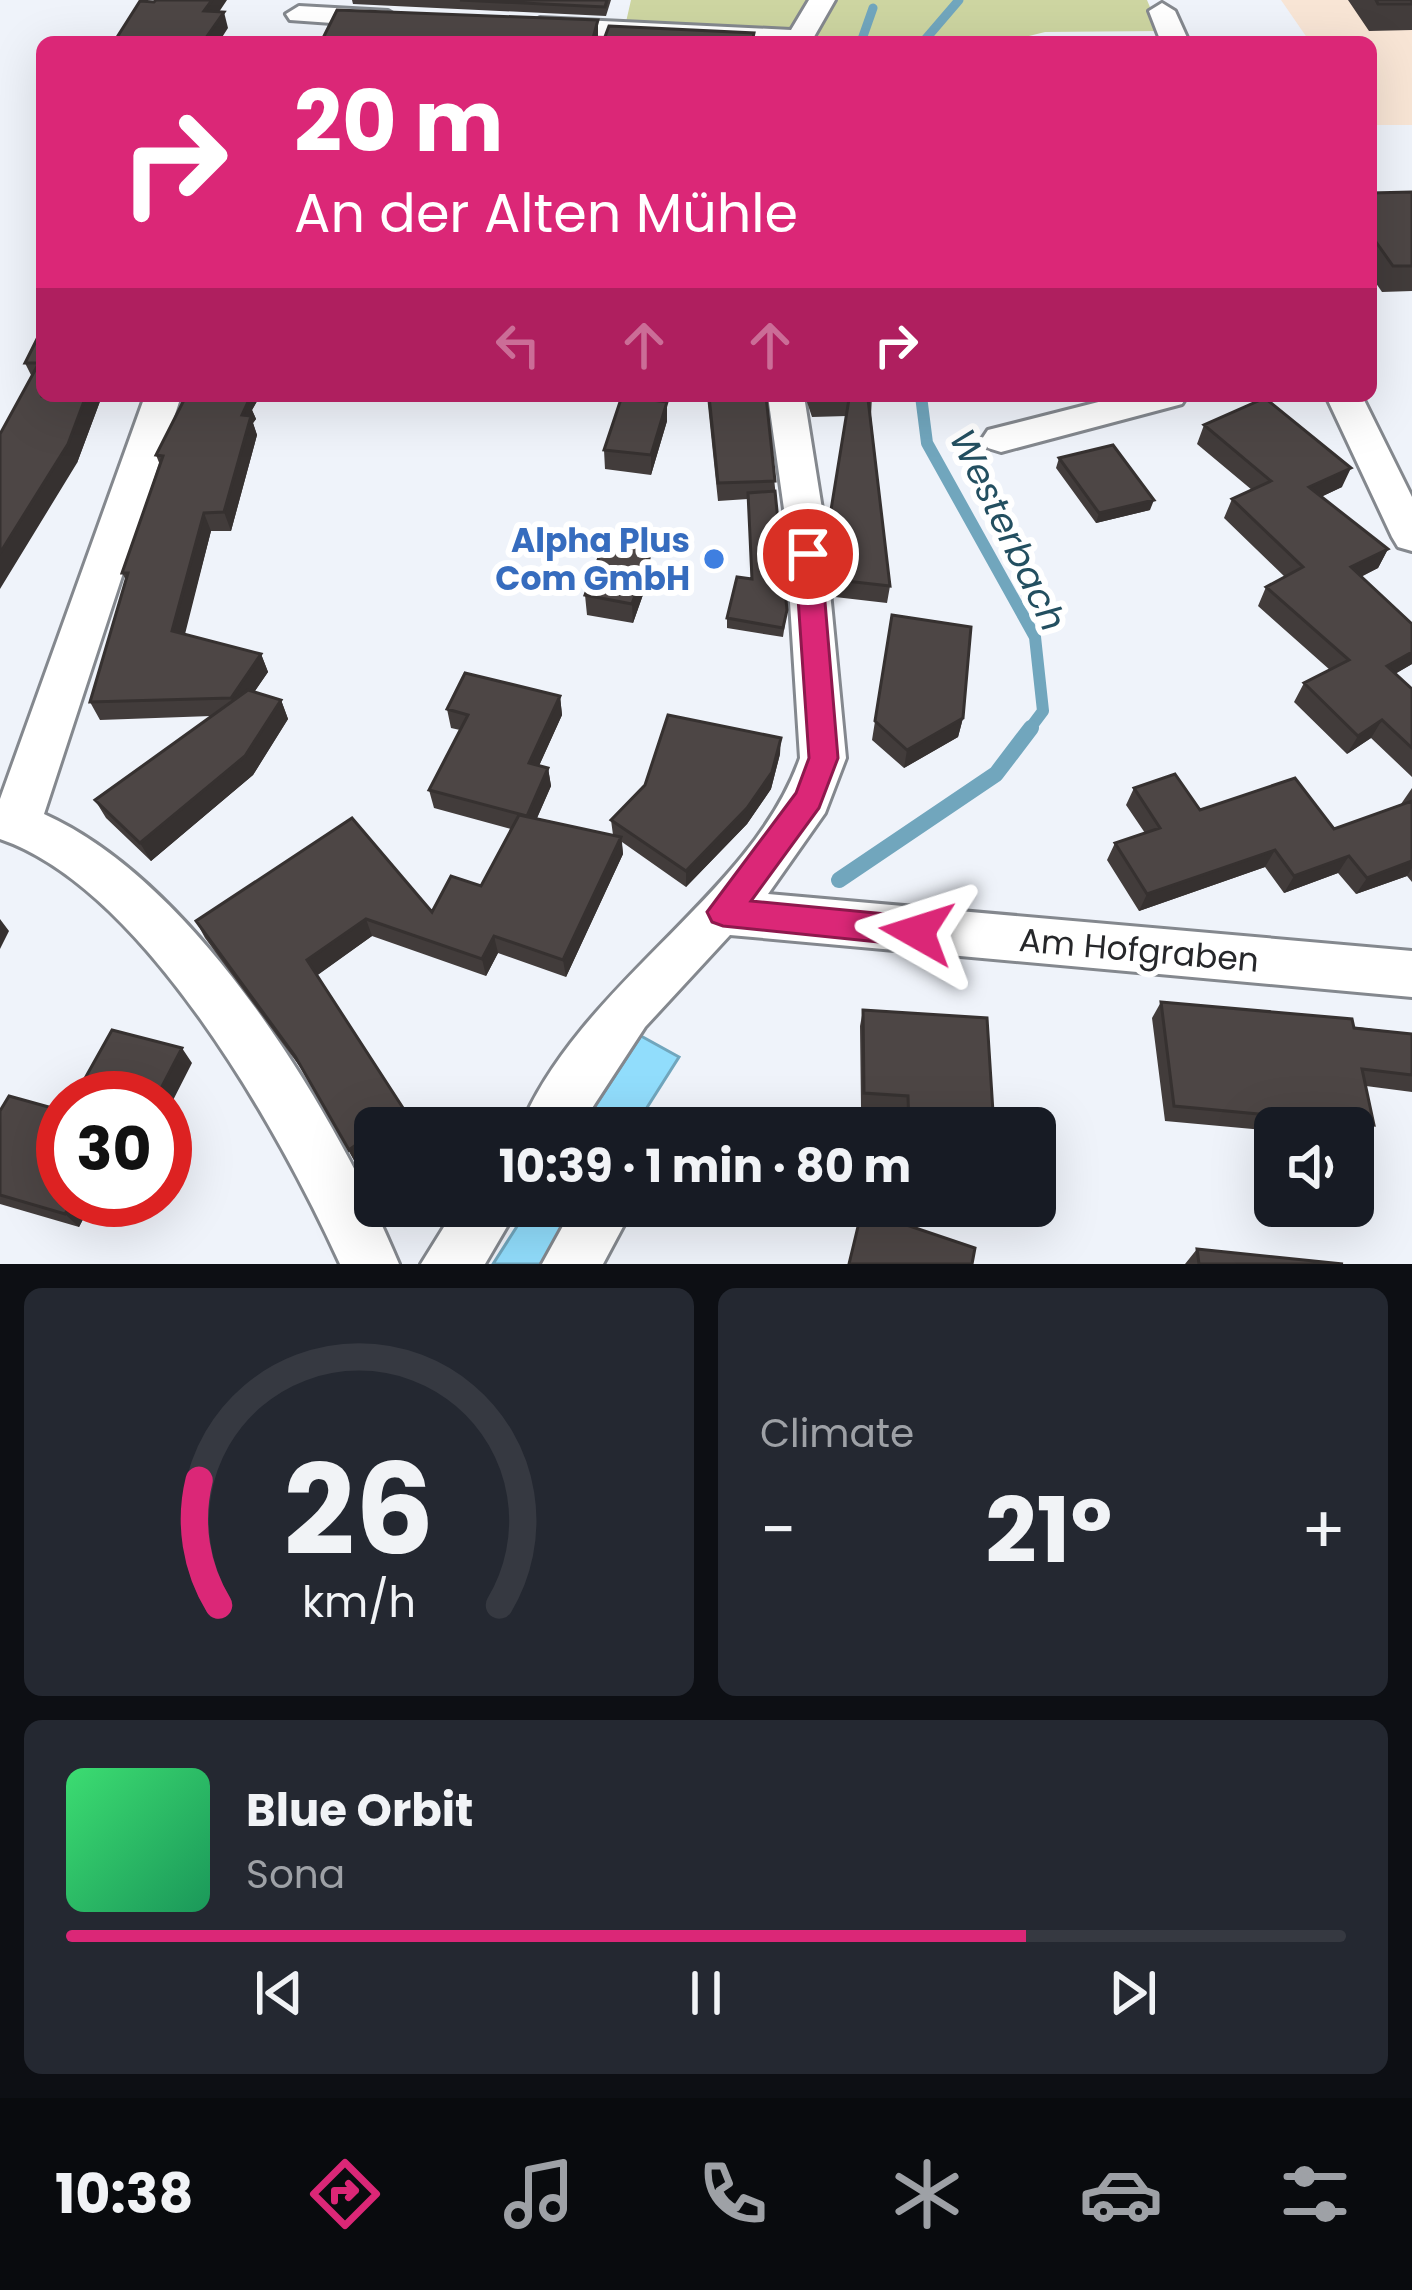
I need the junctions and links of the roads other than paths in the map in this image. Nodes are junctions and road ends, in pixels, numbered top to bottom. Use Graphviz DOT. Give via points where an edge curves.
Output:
graph roads {
  1 [pos="822,0"];
  2 [pos="298,7"];
  3 [pos="1162,11"];
  4 [pos="412,20"];
  5 [pos="503,25"];
  6 [pos="546,34"];
  7 [pos="290,36"];
  8 [pos="630,36"];
  9 [pos="800,36"];
  10 [pos="1172,36"];
  11 [pos="161,402"];
  12 [pos="787,402"];
  13 [pos="1146,402"];
  14 [pos="1347,402"];
  15 [pos="1001,439"];
  16 [pos="1412,537"];
  17 [pos="9,820"];
  18 [pos="723,912"];
  19 [pos="1412,974"];
  20 [pos="561,1107"];
  21 [pos="476,1227"];
  22 [pos="593,1227"];
  23 [pos="370,1264"];
  24 [pos="450,1264"];
  25 [pos="571,1264"];
  1 -- 9 [label="street"];
  2 -- 4 [label="street"];
  2 -- 7 [label="street"];
  3 -- 10 [label="street"];
  5 -- 6 [label="street"];
  6 -- 8 [label="street"];
  11 -- 17 [label="street"];
  12 -- 18 [label="street" via="823,758 809,799"];
  13 -- 15 [label="street"];
  14 -- 16 [label="street"];
  17 -- 23 [label="street" via="92,869 257,1052"];
  18 -- 19 [label="street, Am Hofgraben"];
  18 -- 20 [label="street" via="627,1010"];
  21 -- 24 [label="street"];
  22 -- 25 [label="street"];
}
